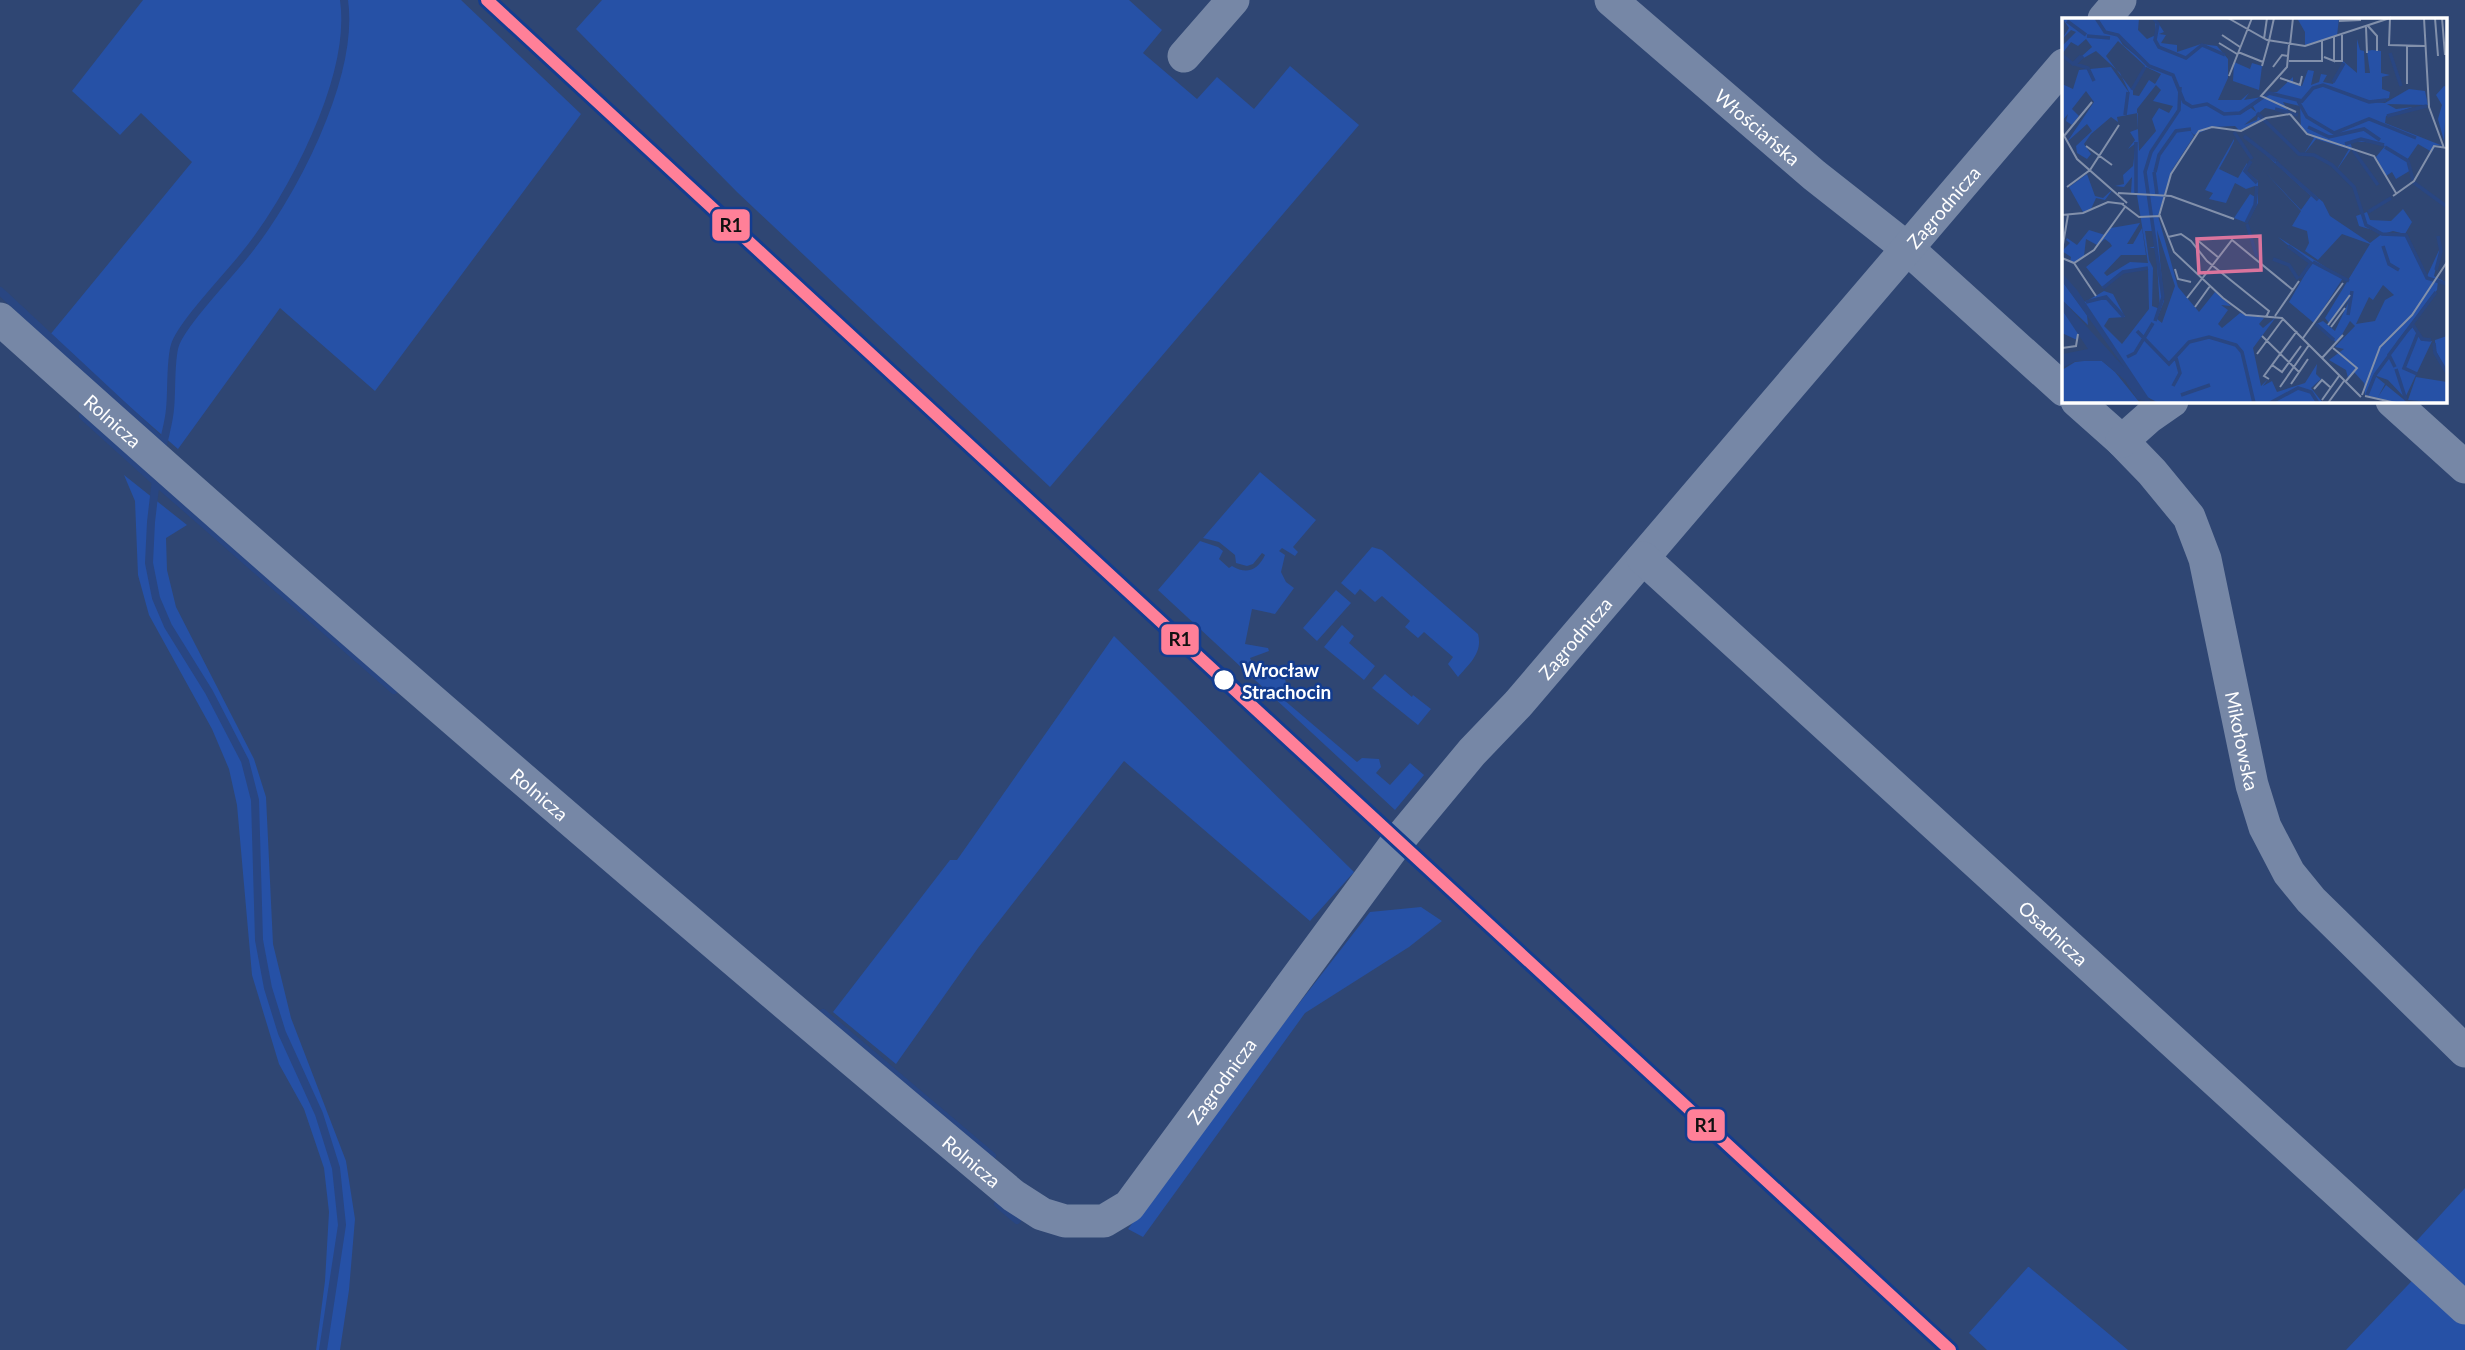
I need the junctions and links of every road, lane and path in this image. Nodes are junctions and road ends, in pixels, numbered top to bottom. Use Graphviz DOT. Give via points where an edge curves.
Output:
graph roads {
  1 [pos="1233,0"];
  2 [pos="1611,0"];
  3 [pos="2120,0"];
  4 [pos="2105,18"];
  5 [pos="1184,56"];
  6 [pos="2062,67"];
  7 [pos="1908,249"];
  8 [pos="0,319"];
  9 [pos="2062,388"];
  10 [pos="2078,402"];
  11 [pos="2170,402"];
  12 [pos="2393,402"];
  13 [pos="2122,441"];
  14 [pos="2465,467"];
  15 [pos="1643,558"];
  16 [pos="2465,1051"];
  17 [pos="1104,1221"];
  18 [pos="2465,1308"];
  1 -- 5 [label="street"];
  2 -- 7 [label="street, Włościańska"];
  3 -- 4 [label="street"];
  6 -- 7 [label="street, Zagrodnicza"];
  7 -- 9 [label="street"];
  7 -- 15 [label="street, Zagrodnicza"];
  8 -- 17 [label="street, Rolnicza" via="579,829 1014,1196 1042,1214 1065,1221"];
  10 -- 13 [label="street, Mikołowska"];
  11 -- 13 [label="street"];
  12 -- 14 [label="street"];
  13 -- 16 [label="street, Mikołowska" via="2189,517 2205,559 2252,785 2267,835 2311,900"];
  15 -- 17 [label="street, Zagrodnicza" via="1394,846 1129,1206"];
  15 -- 18 [label="street, Osadnicza"];
}
